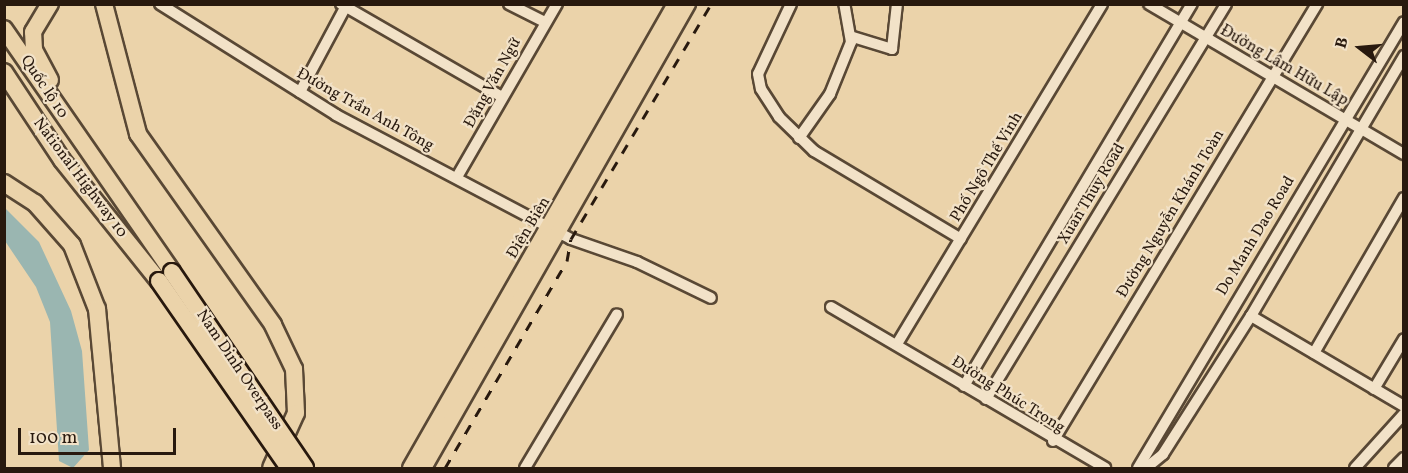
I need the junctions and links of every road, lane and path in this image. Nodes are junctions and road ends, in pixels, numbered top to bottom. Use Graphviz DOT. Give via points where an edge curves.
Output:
graph roads {
  1 [pos="50,4"];
  2 [pos="104,4"];
  3 [pos="160,4"];
  4 [pos="509,4"];
  5 [pos="557,4"];
  6 [pos="675,4"];
  7 [pos="688,4"];
  8 [pos="791,4"];
  9 [pos="844,4"];
  10 [pos="897,4"];
  11 [pos="1102,4"];
  12 [pos="1149,4"];
  13 [pos="1192,4"];
  14 [pos="1226,4"];
  15 [pos="1317,4"];
  16 [pos="344,5"];
  17 [pos="544,22"];
  18 [pos="1404,22"];
  19 [pos="1181,23"];
  20 [pos="4,29"];
  21 [pos="853,37"];
  22 [pos="1206,38"];
  23 [pos="1404,56"];
  24 [pos="4,72"];
  25 [pos="1272,77"];
  26 [pos="4,86"];
  27 [pos="300,92"];
  28 [pos="502,98"];
  29 [pos="1344,119"];
  30 [pos="1359,128"];
  31 [pos="799,138"];
  32 [pos="83,145"];
  33 [pos="1404,154"];
  34 [pos="62,160"];
  35 [pos="458,177"];
  36 [pos="4,183"];
  37 [pos="1404,198"];
  38 [pos="556,228"];
  39 [pos="961,239"];
  40 [pos="166,277"];
  41 [pos="711,298"];
  42 [pos="831,307"];
  43 [pos="617,314"];
  44 [pos="1251,316"];
  45 [pos="1404,339"];
  46 [pos="897,344"];
  47 [pos="1314,353"];
  48 [pos="964,386"];
  49 [pos="1374,389"];
  50 [pos="986,399"];
  51 [pos="1404,406"];
  52 [pos="1404,414"];
  53 [pos="1053,441"];
  54 [pos="1404,458"];
  55 [pos="112,468"];
  56 [pos="271,468"];
  57 [pos="289,468"];
  58 [pos="305,468"];
  59 [pos="410,468"];
  60 [pos="424,468"];
  61 [pos="525,468"];
  62 [pos="1105,468"];
  63 [pos="1138,468"];
  64 [pos="1146,468"];
  65 [pos="1355,468"];
  66 [pos="1394,468"];
  1 -- 32 [label="highway" via="33,32 34,50"];
  2 -- 56 [label="highway" via="138,134 273,325 294,369 296,412"];
  3 -- 27 [label="street, Đường Trần Anh Tông"];
  4 -- 17 [label="street"];
  5 -- 17 [label="street, Đặng Văn Ngữ"];
  6 -- 38 [label="main road, Điện Biên"];
  7 -- 38 [label="main road, Điện Biên"];
  8 -- 31 [label="street" via="772,36 758,80"];
  9 -- 21 [label="street"];
  10 -- 21 [label="street" via="892,49"];
  11 -- 39 [label="street, Phố Ngô Thế Vinh"];
  12 -- 19 [label="street, Đường Lâm Hữu Lập"];
  13 -- 19 [label="street, Xuan Thuy Road"];
  14 -- 22 [label="street, Xuan Thuy Road"];
  15 -- 25 [label="street, Đường Nguyễn Khánh Toàn"];
  16 -- 27 [label="street"];
  16 -- 28 [label="street"];
  17 -- 28 [label="street, Đặng Văn Ngữ"];
  18 -- 29 [label="street, Do Manh Dao Road"];
  19 -- 22 [label="street, Đường Lâm Hữu Lập"];
  19 -- 48 [label="street, Xuan Thuy Road"];
  20 -- 32 [label="highway, Quốc lộ 10"];
  21 -- 31 [label="street" via="830,94"];
  22 -- 25 [label="street, Đường Lâm Hữu Lập"];
  22 -- 50 [label="street, Xuan Thuy Road"];
  23 -- 30 [label="street"];
  24 -- 34 [label="highway, National Highway 10"];
  25 -- 29 [label="street, Đường Lâm Hữu Lập"];
  25 -- 53 [label="street, Đường Nguyễn Khánh Toàn"];
  26 -- 34 [label="highway"];
  27 -- 35 [label="street, Đường Trần Anh Tông"];
  28 -- 35 [label="street, Đặng Văn Ngữ"];
  29 -- 30 [label="street, Đường Lâm Hữu Lập"];
  29 -- 63 [label="street, Do Manh Dao Road"];
  30 -- 33 [label="street, Đường Lâm Hữu Lập"];
  30 -- 44 [label="street"];
  31 -- 39 [label="street"];
  32 -- 40 [label="highway, National Highway 10"];
  34 -- 40 [label="highway, National Highway 10"];
  35 -- 38 [label="street, Đường Trần Anh Tông"];
  36 -- 55 [label="highway" via="35,204 72,245 97,309"];
  37 -- 47 [label="street"];
  38 -- 41 [label="street, Đường Trần Anh Tông"];
  38 -- 59 [label="main road, Điện Biên"];
  38 -- 60 [label="main road, Điện Biên"];
  39 -- 46 [label="street, Phố Ngô Thế Vinh"];
  40 -- 57 [label="highway, Nam Dinh Overpass, bridge"];
  40 -- 58 [label="highway, Nam Dinh Overpass, bridge"];
  42 -- 46 [label="street, Đường Phúc Trọng"];
  43 -- 61 [label="street"];
  44 -- 47 [label="street"];
  44 -- 64 [label="street" via="1163,454"];
  45 -- 49 [label="street"];
  46 -- 48 [label="street, Đường Phúc Trọng"];
  47 -- 49 [label="street"];
  48 -- 50 [label="street, Đường Phúc Trọng"];
  49 -- 51 [label="street"];
  50 -- 53 [label="street, Đường Phúc Trọng"];
  52 -- 65 [label="street"];
  53 -- 62 [label="street, Đường Phúc Trọng"];
  54 -- 66 [label="street"];
}
